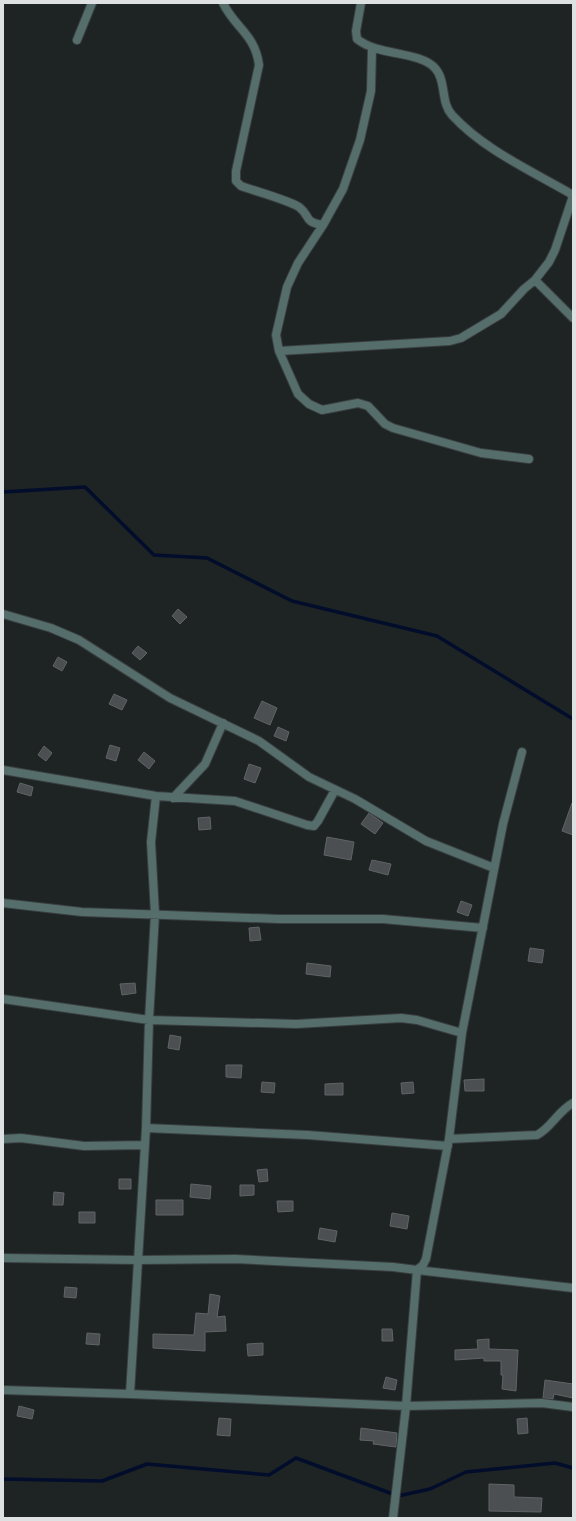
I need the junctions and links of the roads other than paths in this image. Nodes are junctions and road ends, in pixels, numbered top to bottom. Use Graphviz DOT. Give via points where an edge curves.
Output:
graph roads {
  1 [pos="92,3"];
  2 [pos="223,3"];
  3 [pos="362,3"];
  4 [pos="77,40"];
  5 [pos="372,48"];
  6 [pos="573,196"];
  7 [pos="323,225"];
  8 [pos="535,280"];
  9 [pos="573,318"];
  10 [pos="279,351"];
  11 [pos="529,458"];
  12 [pos="3,614"];
  13 [pos="223,723"];
  14 [pos="522,752"];
  15 [pos="3,770"];
  16 [pos="335,790"];
  17 [pos="156,796"];
  18 [pos="173,798"];
  19 [pos="494,868"];
  20 [pos="3,903"];
  21 [pos="155,914"];
  22 [pos="483,928"];
  23 [pos="3,999"];
  24 [pos="149,1020"];
  25 [pos="462,1033"];
  26 [pos="573,1103"];
  27 [pos="146,1128"];
  28 [pos="3,1139"];
  29 [pos="448,1142"];
  30 [pos="145,1145"];
  31 [pos="3,1258"];
  32 [pos="137,1260"];
  33 [pos="417,1270"];
  34 [pos="573,1288"];
  35 [pos="3,1390"];
  36 [pos="130,1394"];
  37 [pos="406,1406"];
  38 [pos="573,1407"];
  39 [pos="393,1518"];
  1 -- 4 [label="street"];
  2 -- 7 [label="street" via="229,14 250,37 258,52 259,65 236,181 241,186 298,207 308,220"];
  3 -- 5 [label="street" via="356,31 357,39"];
  5 -- 6 [label="street" via="425,61 434,67 442,81 448,107 458,121 489,146"];
  5 -- 7 [label="street" via="371,90 360,140 343,189"];
  6 -- 8 [label="street" via="555,250"];
  7 -- 10 [label="street" via="298,263 287,287 276,335"];
  8 -- 9 [label="street"];
  8 -- 10 [label="street" via="524,288 501,314 461,338 450,341"];
  10 -- 11 [label="street" via="298,394 309,404 322,410 358,403 368,406 385,424 393,428 482,453"];
  12 -- 13 [label="street" via="51,628 79,640 170,698"];
  13 -- 16 [label="street" via="259,741 310,777"];
  13 -- 18 [label="street" via="205,764"];
  14 -- 19 [label="street"];
  15 -- 17 [label="street"];
  16 -- 18 [label="street" via="314,826 307,826 235,801"];
  16 -- 19 [label="street" via="426,841"];
  17 -- 18 [label="street"];
  17 -- 21 [label="street" via="151,842"];
  19 -- 22 [label="street"];
  20 -- 21 [label="street" via="82,912"];
  21 -- 22 [label="street" via="279,919 383,919"];
  21 -- 24 [label="street"];
  22 -- 25 [label="street"];
  23 -- 24 [label="street"];
  24 -- 25 [label="street" via="296,1024 402,1018"];
  24 -- 27 [label="street"];
  25 -- 29 [label="street"];
  26 -- 29 [label="street" via="560,1113 544,1132 537,1135"];
  27 -- 29 [label="street"];
  27 -- 30 [label="street"];
  28 -- 30 [label="street" via="21,1138 84,1146"];
  29 -- 33 [label="street" via="426,1259"];
  30 -- 32 [label="street"];
  31 -- 32 [label="street"];
  32 -- 33 [label="street" via="235,1259"];
  32 -- 36 [label="street"];
  33 -- 34 [label="street"];
  33 -- 37 [label="street"];
  35 -- 36 [label="street"];
  36 -- 37 [label="street"];
  37 -- 38 [label="street" via="542,1403"];
  37 -- 39 [label="street"];
}
